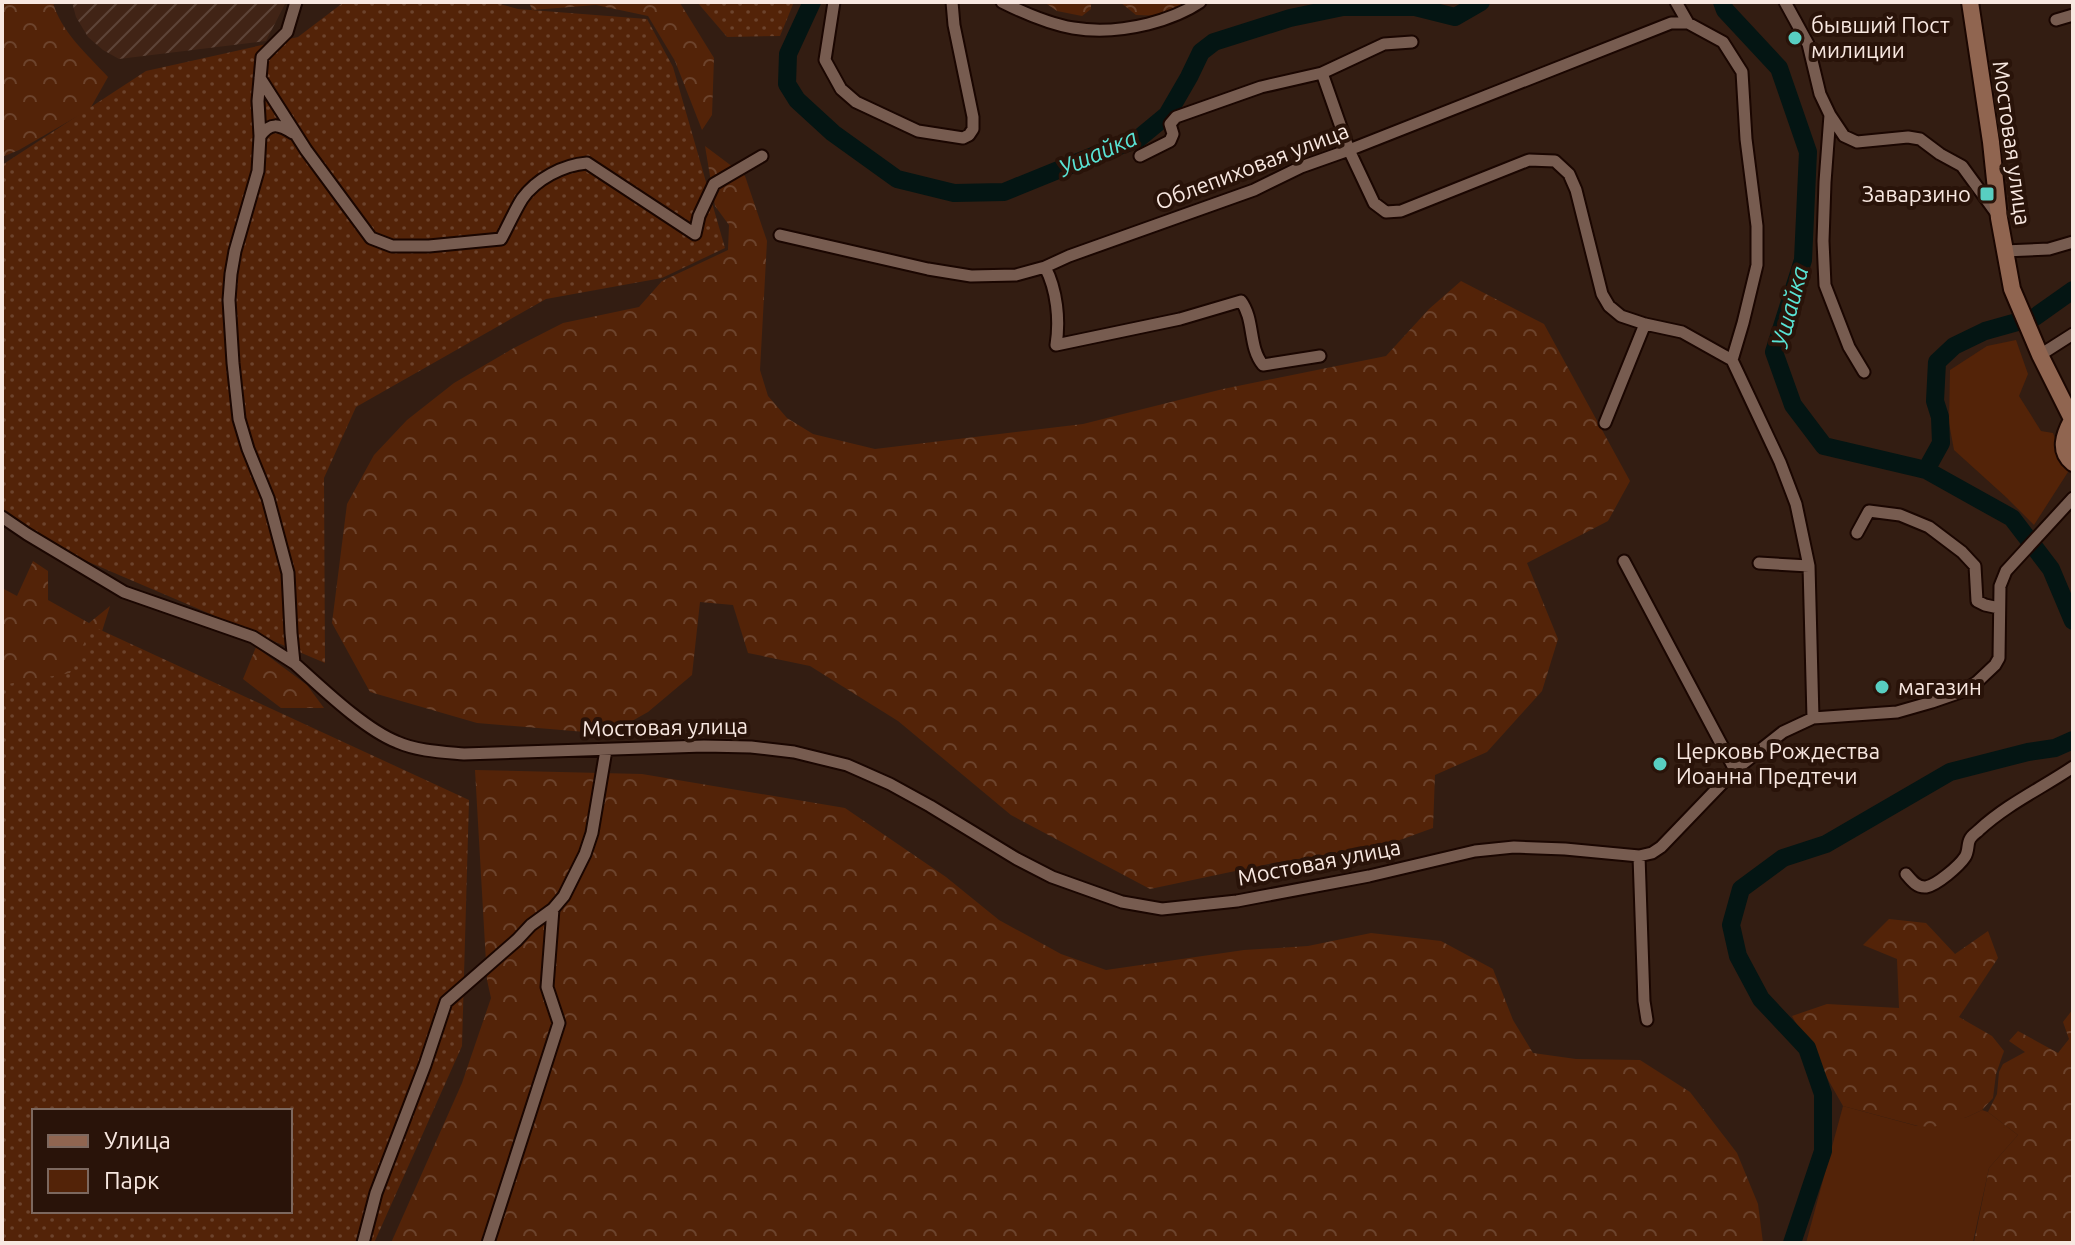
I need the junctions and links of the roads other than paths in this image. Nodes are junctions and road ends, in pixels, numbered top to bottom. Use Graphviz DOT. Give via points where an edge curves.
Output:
graph roads {
  1 [pos="296,2"];
  2 [pos="834,2"];
  3 [pos="952,2"];
  4 [pos="1002,2"];
  5 [pos="1200,2"];
  6 [pos="1676,2"];
  7 [pos="1785,2"];
  8 [pos="1970,2"];
  9 [pos="2073,15"];
  10 [pos="2056,20"];
  11 [pos="1688,23"];
  12 [pos="1412,42"];
  13 [pos="1322,73"];
  14 [pos="259,78"];
  15 [pos="1830,115"];
  16 [pos="296,135"];
  17 [pos="260,136"];
  18 [pos="1349,150"];
  19 [pos="762,156"];
  20 [pos="1140,156"];
  21 [pos="1999,218"];
  22 [pos="780,235"];
  23 [pos="2073,242"];
  24 [pos="2004,251"];
  25 [pos="1045,267"];
  26 [pos="1645,324"];
  27 [pos="2073,334"];
  28 [pos="2037,347"];
  29 [pos="1320,356"];
  30 [pos="1732,360"];
  31 [pos="1864,372"];
  32 [pos="2072,420"];
  33 [pos="1605,423"];
  34 [pos="2073,463"];
  35 [pos="2073,498"];
  36 [pos="2,517"];
  37 [pos="1857,533"];
  38 [pos="1624,561"];
  39 [pos="1759,563"];
  40 [pos="1809,566"];
  41 [pos="1999,608"];
  42 [pos="294,663"];
  43 [pos="1813,718"];
  44 [pos="606,750"];
  45 [pos="2073,767"];
  46 [pos="1735,770"];
  47 [pos="1639,856"];
  48 [pos="1906,874"];
  49 [pos="553,909"];
  50 [pos="1647,1020"];
  51 [pos="363,1243"];
  52 [pos="488,1243"];
  1 -- 14 [label="street" via="287,32 262,57"];
  2 -- 3 [label="street" via="825,60 841,89 856,102 918,131 963,138 973,129 973,117"];
  4 -- 5 [label="street" via="1055,25 1105,32 1162,21"];
  6 -- 11 [label="street"];
  7 -- 15 [label="street" via="1808,44"];
  8 -- 21 [label="street, Мостовая улица"];
  9 -- 10 [label="street"];
  11 -- 18 [label="street, Облепиховая улица" via="1656,28"];
  11 -- 30 [label="street" via="1723,42 1742,72 1757,265"];
  12 -- 13 [label="street" via="1384,44"];
  13 -- 18 [label="street"];
  13 -- 20 [label="street" via="1261,87 1176,117 1170,124 1170,141"];
  14 -- 16 [label="street"];
  14 -- 17 [label="street"];
  15 -- 21 [label="street" via="1844,136 1857,142 1920,139 1962,166"];
  15 -- 31 [label="street" via="1825,285"];
  16 -- 17 [label="street" via="275,125"];
  16 -- 19 [label="street" via="371,238 392,246 501,239 536,185 567,166 587,163 695,234 714,184"];
  17 -- 42 [label="street" via="258,171 231,274 233,363 239,419 288,573"];
  18 -- 25 [label="street, Облепиховая улица"];
  18 -- 26 [label="street" via="1374,203 1394,213 1529,160 1555,161 1576,190 1602,294 1621,316"];
  21 -- 24 [label="street, Мостовая улица"];
  22 -- 25 [label="street, Облепиховая улица" via="971,276 1016,275"];
  23 -- 24 [label="street"];
  24 -- 28 [label="street, Мостовая улица" via="2012,289"];
  25 -- 29 [label="street" via="1056,306 1056,345 1241,301 1263,365"];
  26 -- 30 [label="street" via="1682,332"];
  26 -- 33 [label="street"];
  27 -- 28 [label="street"];
  28 -- 32 [label="street, Мостовая улица"];
  30 -- 40 [label="street" via="1796,504"];
  32 -- 34 [label="street" via="2063,450"];
  35 -- 41 [label="street" via="2006,571"];
  36 -- 42 [label="street, Мостовая улица" via="124,592 253,637"];
  37 -- 41 [label="street" via="1869,511 1900,515 1929,527 1975,566 1977,601"];
  38 -- 46 [label="street"];
  39 -- 40 [label="street"];
  40 -- 43 [label="street"];
  41 -- 43 [label="street" via="1999,658 1961,692 1897,712"];
  42 -- 44 [label="street, Мостовая улица" via="396,742 473,755"];
  43 -- 46 [label="street" via="1783,732"];
  44 -- 47 [label="street, Мостовая улица" via="751,747 847,765 1052,877 1122,902 1162,909 1237,901 1475,851 1514,847"];
  44 -- 49 [label="street" via="585,854"];
  45 -- 48 [label="street" via="1984,825 1970,839 1967,855 1937,882 1918,886"];
  46 -- 47 [label="street" via="1661,847"];
  47 -- 50 [label="street"];
  49 -- 51 [label="street" via="446,1002"];
  49 -- 52 [label="street" via="547,987 559,1023"];
}
